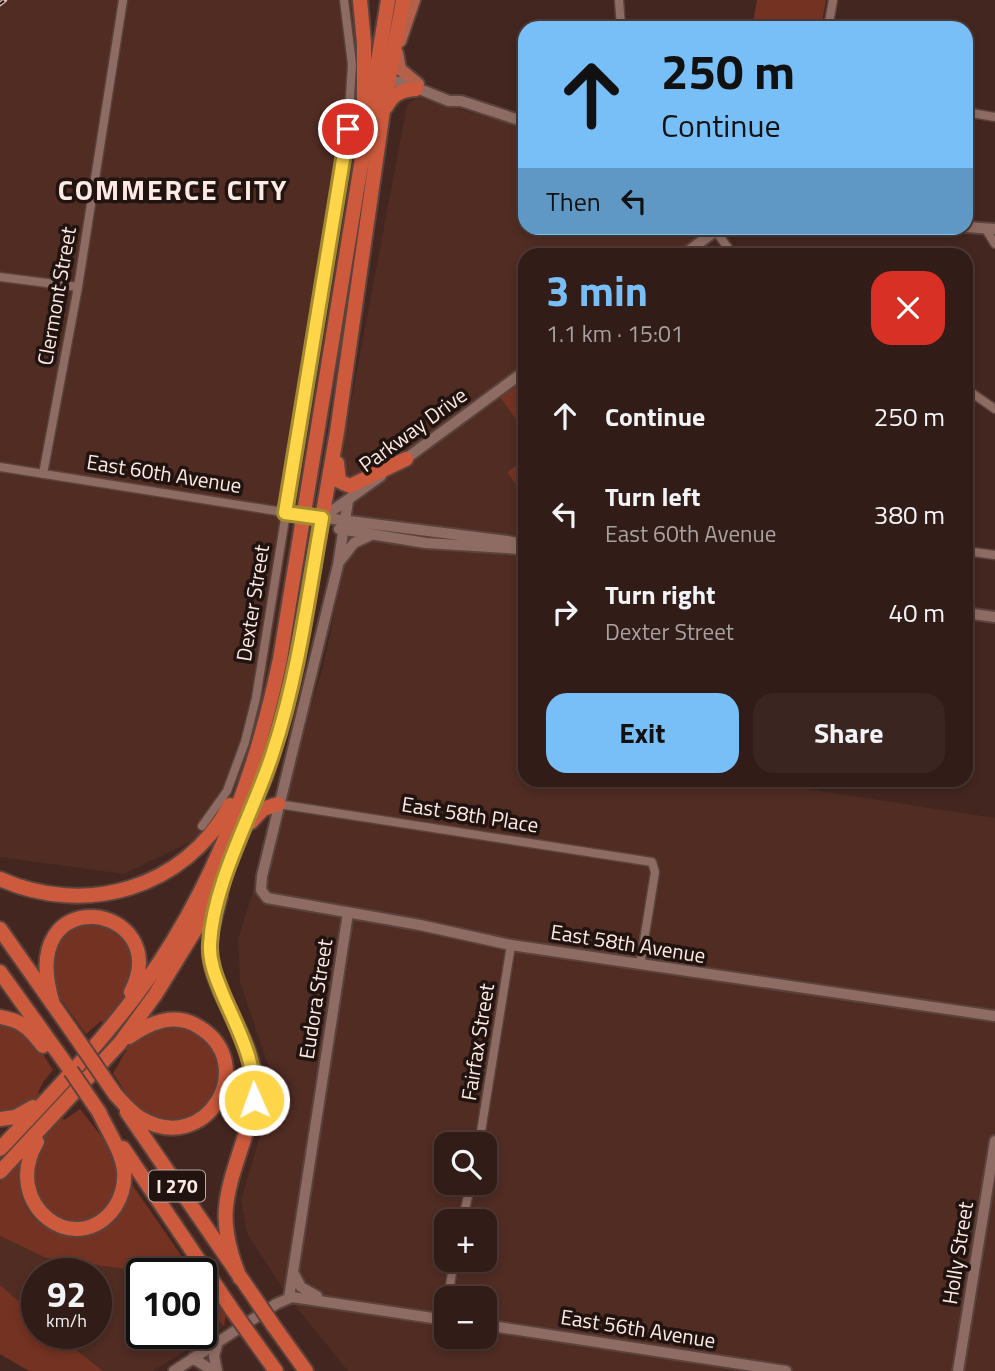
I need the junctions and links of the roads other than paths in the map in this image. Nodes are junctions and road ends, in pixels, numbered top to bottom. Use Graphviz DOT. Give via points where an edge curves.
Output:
graph roads {
  1 [pos="123,0"];
  2 [pos="344,0"];
  3 [pos="360,0"];
  4 [pos="388,0"];
  5 [pos="402,0"];
  6 [pos="414,0"];
  7 [pos="619,0"];
  8 [pos="833,0"];
  9 [pos="620,21"];
  10 [pos="829,21"];
  11 [pos="397,53"];
  12 [pos="385,81"];
  13 [pos="415,86"];
  14 [pos="383,111"];
  15 [pos="973,113"];
  16 [pos="995,117"];
  17 [pos="518,120"];
  18 [pos="358,178"];
  19 [pos="990,229"];
  20 [pos="709,235"];
  21 [pos="995,244"];
  22 [pos="692,248"];
  23 [pos="0,276"];
  24 [pos="78,287"];
  25 [pos="518,376"];
  26 [pos="973,393"];
  27 [pos="995,410"];
  28 [pos="337,432"];
  29 [pos="406,459"];
  30 [pos="0,467"];
  31 [pos="43,474"];
  32 [pos="348,501"];
  33 [pos="285,513"];
  34 [pos="302,515"];
  35 [pos="322,518"];
  36 [pos="344,526"];
  37 [pos="372,536"];
  38 [pos="518,545"];
  39 [pos="518,547"];
  40 [pos="973,552"];
  41 [pos="995,555"];
  42 [pos="338,565"];
  43 [pos="973,614"];
  44 [pos="995,617"];
  45 [pos="255,753"];
  46 [pos="278,804"];
  47 [pos="202,826"];
  48 [pos="241,838"];
  49 [pos="227,870"];
  50 [pos="0,879"];
  51 [pos="348,913"];
  52 [pos="0,929"];
  53 [pos="511,945"];
  54 [pos="640,965"];
  55 [pos="0,972"];
  56 [pos="53,1004"];
  57 [pos="995,1016"];
  58 [pos="0,1017"];
  59 [pos="117,1020"];
  60 [pos="120,1044"];
  61 [pos="51,1050"];
  62 [pos="54,1092"];
  63 [pos="115,1094"];
  64 [pos="59,1111"];
  65 [pos="99,1112"];
  66 [pos="0,1119"];
  67 [pos="481,1132"];
  68 [pos="995,1141"];
  69 [pos="0,1149"];
  70 [pos="0,1172"];
  71 [pos="293,1272"];
  72 [pos="240,1279"];
  73 [pos="289,1298"];
  74 [pos="329,1302"];
  75 [pos="434,1315"];
  76 [pos="497,1327"];
  77 [pos="218,1342"];
  78 [pos="193,1358"];
  79 [pos="771,1370"];
  80 [pos="173,1371"];
  81 [pos="215,1371"];
  82 [pos="276,1371"];
  83 [pos="306,1371"];
  84 [pos="786,1371"];
  85 [pos="958,1371"];
  1 -- 24 [label="street, Clermont Street"];
  2 -- 33 [label="street, Dexter Street" via="352,64 348,129"];
  3 -- 18 [label="highway" via="365,79"];
  4 -- 18 [label="highway"];
  5 -- 12 [label="highway"];
  6 -- 11 [label="main road"];
  7 -- 9 [label="street"];
  8 -- 10 [label="street"];
  11 -- 12 [label="main road"];
  11 -- 13 [label="main road" via="401,69"];
  12 -- 13 [label="street"];
  12 -- 14 [label="highway"];
  13 -- 14 [label="highway" via="392,97"];
  13 -- 17 [label="street" via="449,101"];
  14 -- 28 [label="highway"];
  15 -- 16 [label="street"];
  18 -- 34 [label="highway"];
  19 -- 21 [label="street"];
  20 -- 22 [label="street"];
  23 -- 24 [label="street"];
  24 -- 31 [label="street, Clermont Street"];
  25 -- 29 [label="street, Parkway Drive"];
  26 -- 27 [label="street"];
  28 -- 29 [label="highway" via="338,478 346,486"];
  28 -- 35 [label="highway"];
  29 -- 32 [label="street, Parkway Drive"];
  30 -- 31 [label="street, East 60th Avenue"];
  31 -- 33 [label="street, East 60th Avenue"];
  32 -- 35 [label="street, Parkway Drive"];
  32 -- 36 [label="street"];
  33 -- 34 [label="street, East 60th Avenue"];
  33 -- 47 [label="street, Dexter Street" via="246,742 227,791"];
  34 -- 35 [label="street, East 60th Avenue"];
  34 -- 45 [label="highway" via="280,659"];
  35 -- 36 [label="street, East 60th Avenue"];
  35 -- 48 [label="highway" via="292,685 274,751"];
  36 -- 37 [label="street, East 60th Avenue"];
  36 -- 38 [label="street, East 60th Avenue"];
  36 -- 42 [label="street"];
  37 -- 39 [label="street, East 60th Avenue"];
  37 -- 42 [label="street" via="354,543"];
  40 -- 41 [label="street"];
  42 -- 46 [label="street"];
  43 -- 44 [label="street"];
  45 -- 50 [label="highway" via="215,830 179,863 148,881 82,897 40,893"];
  45 -- 59 [label="highway" via="203,886 158,964"];
  46 -- 48 [label="highway" via="260,811"];
  46 -- 51 [label="street, East 58th Avenue" via="262,876 264,896"];
  46 -- 54 [label="street, East 58th Place" via="647,860 655,866"];
  48 -- 49 [label="highway"];
  49 -- 60 [label="highway" via="172,968"];
  49 -- 72 [label="highway" via="210,953 215,977 250,1058 255,1084 225,1206 226,1238"];
  51 -- 53 [label="street, East 58th Avenue"];
  51 -- 71 [label="street, Eudora Street"];
  52 -- 56 [label="highway, I 270"];
  53 -- 54 [label="street, East 58th Avenue"];
  53 -- 67 [label="street, Fairfax Street"];
  54 -- 57 [label="street, East 58th Avenue"];
  55 -- 61 [label="highway"];
  56 -- 59 [label="highway" via="46,977 49,945 68,923 101,917 126,931 138,953 138,976"];
  56 -- 63 [label="highway, I 270, bridge"];
  58 -- 61 [label="highway" via="29,1028"];
  59 -- 62 [label="highway"];
  60 -- 63 [label="highway" via="162,1020 191,1023 217,1043 225,1079 222,1095 210,1112 180,1127 144,1120"];
  60 -- 64 [label="highway"];
  61 -- 65 [label="highway, I 270, bridge"];
  62 -- 66 [label="highway" via="21,1114"];
  62 -- 69 [label="highway"];
  63 -- 72 [label="highway, I 270"];
  64 -- 65 [label="highway" via="29,1153 24,1181 36,1212 49,1222 70,1228 104,1218 122,1191 122,1162"];
  64 -- 70 [label="highway"];
  65 -- 82 [label="highway, I 270, bridge"];
  68 -- 85 [label="street, Holly Street"];
  71 -- 73 [label="street, Eudora Street"];
  71 -- 74 [label="street" via="304,1289"];
  72 -- 83 [label="highway, I 270, bridge"];
  73 -- 74 [label="street"];
  73 -- 77 [label="street"];
  74 -- 75 [label="street"];
  76 -- 79 [label="street, East 56th Avenue"];
  77 -- 78 [label="street"];
  77 -- 81 [label="street"];
  78 -- 80 [label="street"];
  78 -- 81 [label="street"];
  79 -- 84 [label="street, East 56th Avenue"];
}
